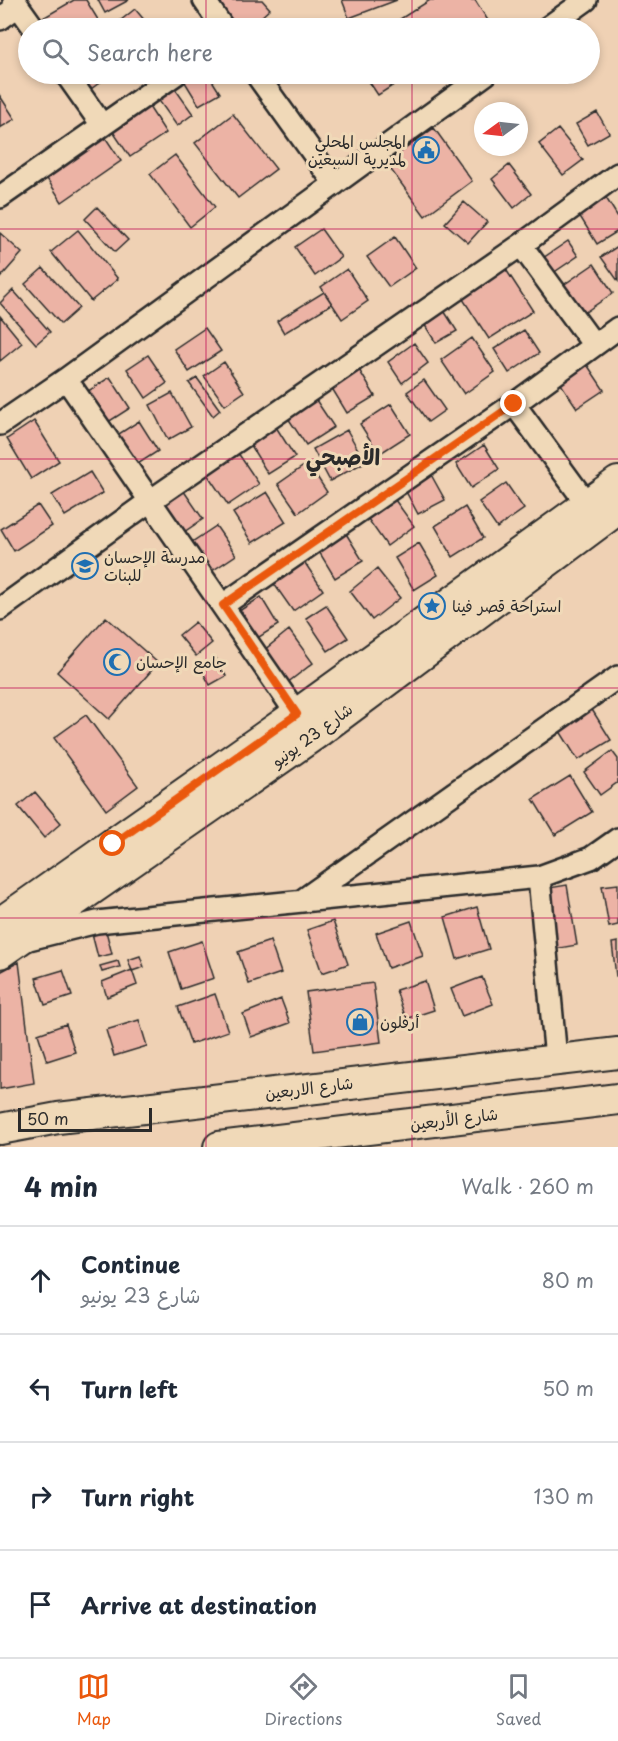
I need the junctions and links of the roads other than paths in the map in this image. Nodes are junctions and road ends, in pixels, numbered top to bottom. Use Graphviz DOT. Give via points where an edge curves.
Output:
graph roads {
  1 [pos="204,0"];
  2 [pos="586,0"];
  3 [pos="16,3"];
  4 [pos="27,18"];
  5 [pos="216,18"];
  6 [pos="561,18"];
  7 [pos="0,19"];
  8 [pos="73,84"];
  9 [pos="161,84"];
  10 [pos="263,84"];
  11 [pos="472,84"];
  12 [pos="102,124"];
  13 [pos="618,174"];
  14 [pos="335,183"];
  15 [pos="0,197"];
  16 [pos="521,245"];
  17 [pos="618,328"];
  18 [pos="594,345"];
  19 [pos="66,379"];
  20 [pos="514,404"];
  21 [pos="0,424"];
  22 [pos="618,482"];
  23 [pos="150,501"];
  24 [pos="587,504"];
  25 [pos="618,509"];
  26 [pos="223,605"];
  27 [pos="0,609"];
  28 [pos="618,677"];
  29 [pos="306,724"];
  30 [pos="618,839"];
  31 [pos="539,877"];
  32 [pos="303,900"];
  33 [pos="4,940"];
  34 [pos="618,1053"];
  35 [pos="556,1059"];
  36 [pos="618,1099"];
  37 [pos="0,1129"];
  38 [pos="219,1147"];
  1 -- 5 [label="street"];
  2 -- 6 [label="street"];
  3 -- 4 [label="street"];
  3 -- 7 [label="street"];
  8 -- 12 [label="street"];
  9 -- 12 [label="street"];
  10 -- 14 [label="street"];
  11 -- 14 [label="street"];
  12 -- 15 [label="street"];
  13 -- 16 [label="street"];
  14 -- 19 [label="street"];
  16 -- 18 [label="street"];
  16 -- 23 [label="street"];
  17 -- 18 [label="street"];
  18 -- 20 [label="street"];
  19 -- 21 [label="street"];
  19 -- 23 [label="street"];
  20 -- 24 [label="street"];
  20 -- 26 [label="street"];
  22 -- 24 [label="street, شارع 23 يونيو"];
  23 -- 26 [label="street"];
  23 -- 27 [label="street"];
  24 -- 29 [label="street, شارع 23 يونيو"];
  25 -- 29 [label="street, شارع 23 يونيو"];
  26 -- 29 [label="street"];
  28 -- 32 [label="street"];
  29 -- 33 [label="street, شارع 23 يونيو"];
  30 -- 31 [label="street" via="591,858"];
  31 -- 32 [label="street"];
  31 -- 35 [label="street"];
  32 -- 33 [label="street" via="97,922"];
  34 -- 35 [label="street, شارع الاربعين"];
  35 -- 37 [label="street, شارع الاربعين" via="70,1116"];
  36 -- 38 [label="street, شارع الأربعين"];
}
